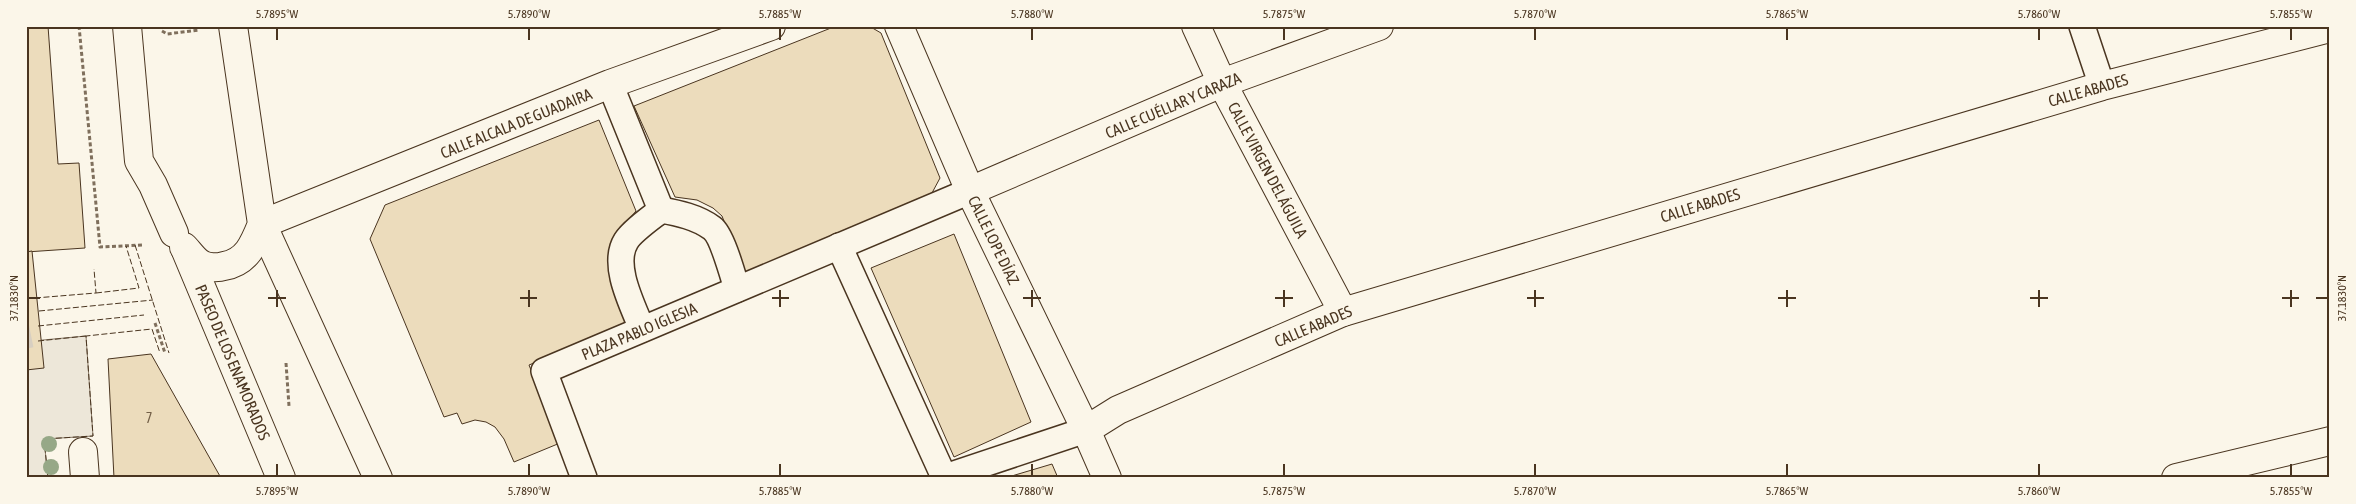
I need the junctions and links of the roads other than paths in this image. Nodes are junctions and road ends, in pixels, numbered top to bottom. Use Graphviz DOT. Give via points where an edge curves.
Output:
graph roads {
  1 [pos="127,26"];
  2 [pos="234,26"];
  3 [pos="771,26"];
  4 [pos="899,26"];
  5 [pos="1196,26"];
  6 [pos="1379,26"];
  7 [pos="2082,26"];
  8 [pos="2330,28"];
  9 [pos="1222,83"];
  10 [pos="610,84"];
  11 [pos="2102,86"];
  12 [pos="970,191"];
  13 [pos="660,210"];
  14 [pos="262,224"];
  15 [pos="179,240"];
  16 [pos="839,246"];
  17 [pos="737,289"];
  18 [pos="1343,312"];
  19 [pos="642,329"];
  20 [pos="1086,430"];
  21 [pos="2330,441"];
  22 [pos="943,477"];
  23 [pos="281,478"];
  24 [pos="378,478"];
  25 [pos="584,478"];
  26 [pos="1107,478"];
  27 [pos="2176,478"];
  1 -- 15 [label="street, PASEO DE LOS ENAMORADOS" via="140,161"];
  2 -- 14 [label="street"];
  3 -- 10 [label="street, CALLE ALCALA DE GUADAIRA"];
  4 -- 12 [label="street, CALLE LOPE DÍAZ"];
  5 -- 9 [label="street, CALLE VIRGEN DEL ÁGUILA"];
  6 -- 9 [label="street, CALLE CUÉLLAR Y CARAZA"];
  7 -- 11 [label="street"];
  8 -- 11 [label="street, CALLE ABADES"];
  9 -- 12 [label="street, CALLE CUÉLLAR Y CARAZA"];
  9 -- 18 [label="street, CALLE VIRGEN DEL ÁGUILA"];
  10 -- 13 [label="street"];
  10 -- 14 [label="street, CALLE ALCALA DE GUADAIRA"];
  11 -- 18 [label="street, CALLE ABADES"];
  12 -- 16 [label="street, PLAZA PABLO IGLESIA"];
  12 -- 20 [label="street, CALLE LOPE DÍAZ"];
  13 -- 17 [label="street" via="683,214 713,229"];
  13 -- 19 [label="street" via="626,241 621,259 621,271"];
  14 -- 15 [label="street" via="246,256 218,268 201,264"];
  14 -- 24 [label="street"];
  15 -- 23 [label="street, PASEO DE LOS ENAMORADOS"];
  16 -- 17 [label="street, PLAZA PABLO IGLESIA"];
  16 -- 22 [label="street"];
  17 -- 19 [label="street, PLAZA PABLO IGLESIA"];
  18 -- 20 [label="street, CALLE ABADES" via="1118,410"];
  19 -- 25 [label="street, PLAZA PABLO IGLESIA" via="544,371"];
  20 -- 22 [label="street"];
  20 -- 26 [label="street, CALLE LOPE DÍAZ"];
  21 -- 27 [label="street"];
}
